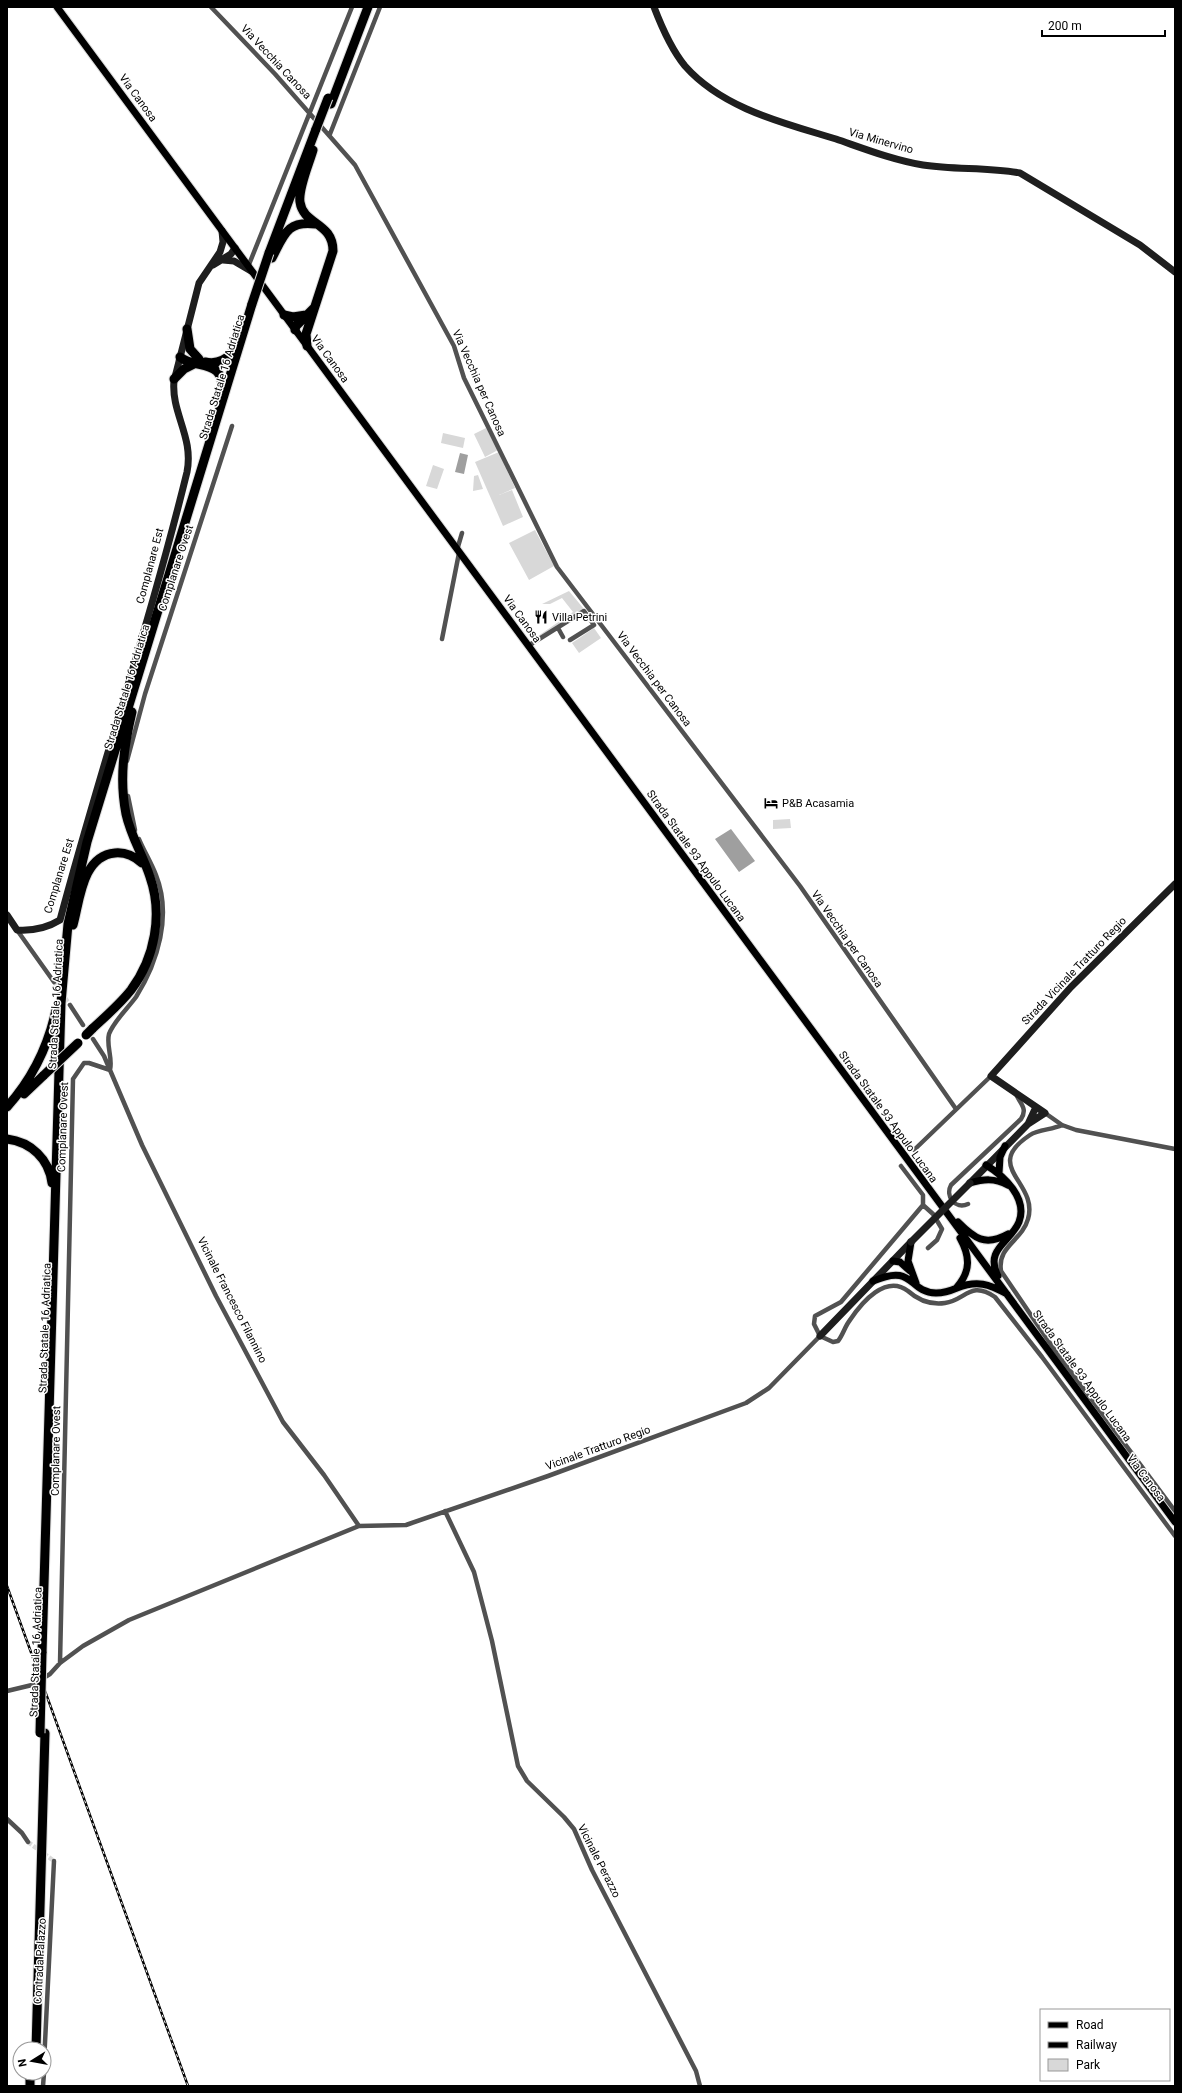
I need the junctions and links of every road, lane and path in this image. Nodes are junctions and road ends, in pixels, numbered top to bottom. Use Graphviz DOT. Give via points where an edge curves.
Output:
graph roads {
  1 [pos="57,7"];
  2 [pos="211,7"];
  3 [pos="352,7"];
  4 [pos="362,7"];
  5 [pos="368,7"];
  6 [pos="380,7"];
  7 [pos="654,7"];
  8 [pos="330,101"];
  9 [pos="310,112"];
  10 [pos="320,131"];
  11 [pos="330,134"];
  12 [pos="313,150"];
  13 [pos="317,224"];
  14 [pos="222,231"];
  15 [pos="235,248"];
  16 [pos="271,255"];
  17 [pos="220,258"];
  18 [pos="250,269"];
  19 [pos="1175,272"];
  20 [pos="254,307"];
  21 [pos="284,315"];
  22 [pos="310,316"];
  23 [pos="247,320"];
  24 [pos="187,329"];
  25 [pos="295,330"];
  26 [pos="307,346"];
  27 [pos="180,356"];
  28 [pos="198,361"];
  29 [pos="174,379"];
  30 [pos="232,426"];
  31 [pos="209,442"];
  32 [pos="462,534"];
  33 [pos="458,551"];
  34 [pos="176,559"];
  35 [pos="558,628"];
  36 [pos="563,637"];
  37 [pos="442,639"];
  38 [pos="570,640"];
  39 [pos="528,646"];
  40 [pos="134,707"];
  41 [pos="585,723"];
  42 [pos="146,867"];
  43 [pos="1175,884"];
  44 [pos="7,915"];
  45 [pos="73,925"];
  46 [pos="17,930"];
  47 [pos="63,970"];
  48 [pos="54,982"];
  49 [pos="70,1005"];
  50 [pos="83,1025"];
  51 [pos="90,1034"];
  52 [pos="110,1070"];
  53 [pos="991,1076"];
  54 [pos="1015,1092"];
  55 [pos="7,1107"];
  56 [pos="1036,1107"];
  57 [pos="956,1109"];
  58 [pos="7,1111"];
  59 [pos="1045,1113"];
  60 [pos="1028,1124"];
  61 [pos="1062,1125"];
  62 [pos="7,1139"];
  63 [pos="1005,1146"];
  64 [pos="1175,1149"];
  65 [pos="914,1150"];
  66 [pos="986,1165"];
  67 [pos="902,1166"];
  68 [pos="998,1177"];
  69 [pos="970,1183"];
  70 [pos="968,1204"];
  71 [pos="923,1205"];
  72 [pos="943,1209"];
  73 [pos="54,1232"];
  74 [pos="1012,1232"];
  75 [pos="911,1242"];
  76 [pos="928,1248"];
  77 [pos="893,1261"];
  78 [pos="908,1274"];
  79 [pos="873,1281"];
  80 [pos="955,1288"];
  81 [pos="1009,1295"];
  82 [pos="820,1336"];
  83 [pos="445,1511"];
  84 [pos="1175,1511"];
  85 [pos="1175,1522"];
  86 [pos="359,1526"];
  87 [pos="1175,1536"];
  88 [pos="45,1653"];
  89 [pos="60,1663"];
  90 [pos="7,1691"];
  91 [pos="43,1733"];
  92 [pos="7,1820"];
  93 [pos="28,1842"];
  94 [pos="54,1861"];
  95 [pos="31,2041"];
  96 [pos="36,2041"];
  97 [pos="45,2041"];
  98 [pos="700,2086"];
  1 -- 14 [label="main road, Via Canosa"];
  2 -- 9 [label="street, Via Vecchia Canosa"];
  3 -- 9 [label="street"];
  4 -- 8 [label="highway, Strada Statale 16 Adriatica"];
  5 -- 8 [label="highway, Strada Statale 16 Adriatica"];
  6 -- 11 [label="street"];
  7 -- 19 [label="street, Via Minervino" via="669,41 686,66 704,82 740,105 768,117 898,160 925,165 1020,173 1140,245"];
  8 -- 10 [label="highway, Strada Statale 16 Adriatica, bridge"];
  9 -- 10 [label="street, Via Vecchia Canosa"];
  9 -- 18 [label="street"];
  10 -- 11 [label="street, Via Vecchia per Canosa"];
  10 -- 12 [label="highway, Strada Statale 16 Adriatica"];
  10 -- 16 [label="highway, Strada Statale 16 Adriatica"];
  11 -- 57 [label="street, Via Vecchia per Canosa" via="355,165 454,346 464,378 557,567 800,886"];
  12 -- 13 [label="highway" via="300,200 303,212"];
  12 -- 16 [label="highway, Strada Statale 16 Adriatica"];
  13 -- 16 [label="highway" via="301,223 290,228"];
  13 -- 22 [label="highway" via="330,236 333,251"];
  14 -- 15 [label="main road, Via Canosa"];
  14 -- 17 [label="street, Complanare Est"];
  15 -- 17 [label="street, Complanare Est" via="233,252"];
  15 -- 18 [label="main road, Via Canosa"];
  16 -- 20 [label="highway, Strada Statale 16 Adriatica"];
  17 -- 18 [label="street" via="234,261"];
  17 -- 24 [label="street, Complanare Est" via="209,267 199,283"];
  18 -- 21 [label="main road, Via Canosa"];
  20 -- 23 [label="highway, Strada Statale 16 Adriatica"];
  20 -- 34 [label="highway, Strada Statale 16 Adriatica"];
  21 -- 22 [label="highway" via="295,318"];
  21 -- 25 [label="main road, Via Canosa"];
  22 -- 25 [label="highway" via="302,328"];
  22 -- 26 [label="highway"];
  23 -- 28 [label="highway" via="229,357 215,363"];
  23 -- 31 [label="highway, Strada Statale 16 Adriatica"];
  24 -- 27 [label="street, Complanare Est"];
  24 -- 28 [label="highway" via="189,347"];
  25 -- 26 [label="main road, Via Canosa"];
  26 -- 33 [label="main road, Via Canosa"];
  27 -- 28 [label="highway" via="184,360"];
  27 -- 29 [label="street, Complanare Est"];
  28 -- 29 [label="highway" via="184,368"];
  28 -- 31 [label="highway" via="215,370 222,384"];
  29 -- 46 [label="street, Complanare Est" via="174,394 188,443 188,464 132,671 60,920 51,926 34,930"];
  30 -- 52 [label="street, Complanare Ovest" via="145,694 127,763 132,819 160,888 162,918 159,946 154,962 136,996 109,1033"];
  31 -- 34 [label="highway, Strada Statale 16 Adriatica"];
  32 -- 33 [label="street"];
  33 -- 37 [label="street"];
  33 -- 39 [label="main road, Via Canosa"];
  34 -- 40 [label="highway, Strada Statale 16 Adriatica"];
  34 -- 47 [label="highway, Strada Statale 16 Adriatica" via="79,870 68,924"];
  35 -- 36 [label="street"];
  35 -- 38 [label="street" via="584,611 594,625"];
  35 -- 39 [label="street"];
  39 -- 41 [label="main road, Via Canosa"];
  40 -- 42 [label="highway" via="123,755 123,792 130,831"];
  40 -- 45 [label="highway, Strada Statale 16 Adriatica" via="88,857"];
  41 -- 72 [label="main road, Strada Statale 93 Appulo Lucana"];
  42 -- 45 [label="highway" via="135,857 124,853 110,853 98,859 88,872"];
  42 -- 51 [label="highway" via="153,887 156,913 155,932 149,956 132,989"];
  43 -- 53 [label="street, Strada Vicinale Tratturo Regio" via="1071,987"];
  44 -- 46 [label="street"];
  45 -- 88 [label="highway, Strada Statale 16 Adriatica" via="67,986"];
  46 -- 48 [label="street"];
  47 -- 55 [label="highway" via="46,1047 29,1080"];
  47 -- 73 [label="highway, Strada Statale 16 Adriatica"];
  49 -- 50 [label="street"];
  51 -- 52 [label="street, Vicinale Francesco Filannino"];
  51 -- 58 [label="highway, bridge"];
  52 -- 86 [label="street, Vicinale Francesco Filannino" via="142,1145 189,1241 283,1422"];
  52 -- 89 [label="street, Complanare Ovest" via="84,1063 74,1079"];
  53 -- 54 [label="street"];
  53 -- 57 [label="street"];
  54 -- 56 [label="street"];
  54 -- 70 [label="street" via="1024,1108 1021,1120 951,1184 948,1190 955,1204"];
  56 -- 59 [label="street"];
  56 -- 60 [label="street"];
  57 -- 65 [label="street"];
  59 -- 60 [label="street"];
  59 -- 61 [label="street"];
  60 -- 63 [label="street"];
  61 -- 64 [label="street"];
  61 -- 84 [label="street, Via Canosa" via="1032,1134 1017,1147 1009,1164 1011,1171 1027,1192 1030,1214 1022,1232 1004,1250 1001,1270 1054,1349"];
  62 -- 73 [label="highway" via="30,1147 40,1155 48,1167 52,1180"];
  63 -- 66 [label="street"];
  63 -- 68 [label="main road" via="1000,1157"];
  66 -- 68 [label="main road"];
  66 -- 69 [label="street"];
  67 -- 71 [label="street" via="923,1195"];
  68 -- 69 [label="main road"];
  68 -- 74 [label="main road" via="1012,1187 1020,1204 1021,1214"];
  69 -- 75 [label="street, bridge"];
  71 -- 76 [label="street" via="933,1214 942,1229 937,1240"];
  71 -- 82 [label="street" via="841,1302 815,1316 814,1324"];
  72 -- 74 [label="main road" via="978,1239 993,1240"];
  72 -- 80 [label="main road" via="969,1259 963,1280"];
  72 -- 81 [label="main road, Strada Statale 93 Appulo Lucana"];
  73 -- 88 [label="highway, Strada Statale 16 Adriatica"];
  74 -- 81 [label="main road" via="998,1248 995,1258 995,1269"];
  75 -- 77 [label="street"];
  75 -- 78 [label="main road"];
  77 -- 78 [label="main road"];
  77 -- 79 [label="street"];
  78 -- 79 [label="main road" via="891,1274"];
  78 -- 80 [label="main road" via="924,1290 934,1293"];
  79 -- 82 [label="street"];
  80 -- 81 [label="main road" via="984,1283"];
  81 -- 85 [label="main road, Strada Statale 93 Appulo Lucana"];
  82 -- 83 [label="street, Vicinale Tratturo Regio" via="769,1388 746,1403"];
  82 -- 87 [label="street, Via Canosa" via="833,1342 838,1341 855,1312 877,1291 887,1286 898,1285 924,1301 938,1303 946,1303 968,1291 988,1292 995,1297 1042,1357"];
  83 -- 86 [label="street, Vicinale Tratturo Regio" via="406,1525"];
  83 -- 98 [label="street, Vicinale Perazzo" via="474,1572 494,1649 518,1766 527,1781 574,1829 592,1870 696,2071"];
  86 -- 89 [label="street" via="129,1620 83,1646"];
  88 -- 91 [label="highway, Strada Statale 16 Adriatica, bridge"];
  89 -- 90 [label="street" via="50,1674 32,1685"];
  91 -- 95 [label="highway, Strada Statale 16 Adriatica"];
  91 -- 96 [label="highway, Strada Statale 16 Adriatica"];
  92 -- 93 [label="street"];
  94 -- 97 [label="street, Contrada Palazzo"];
}
